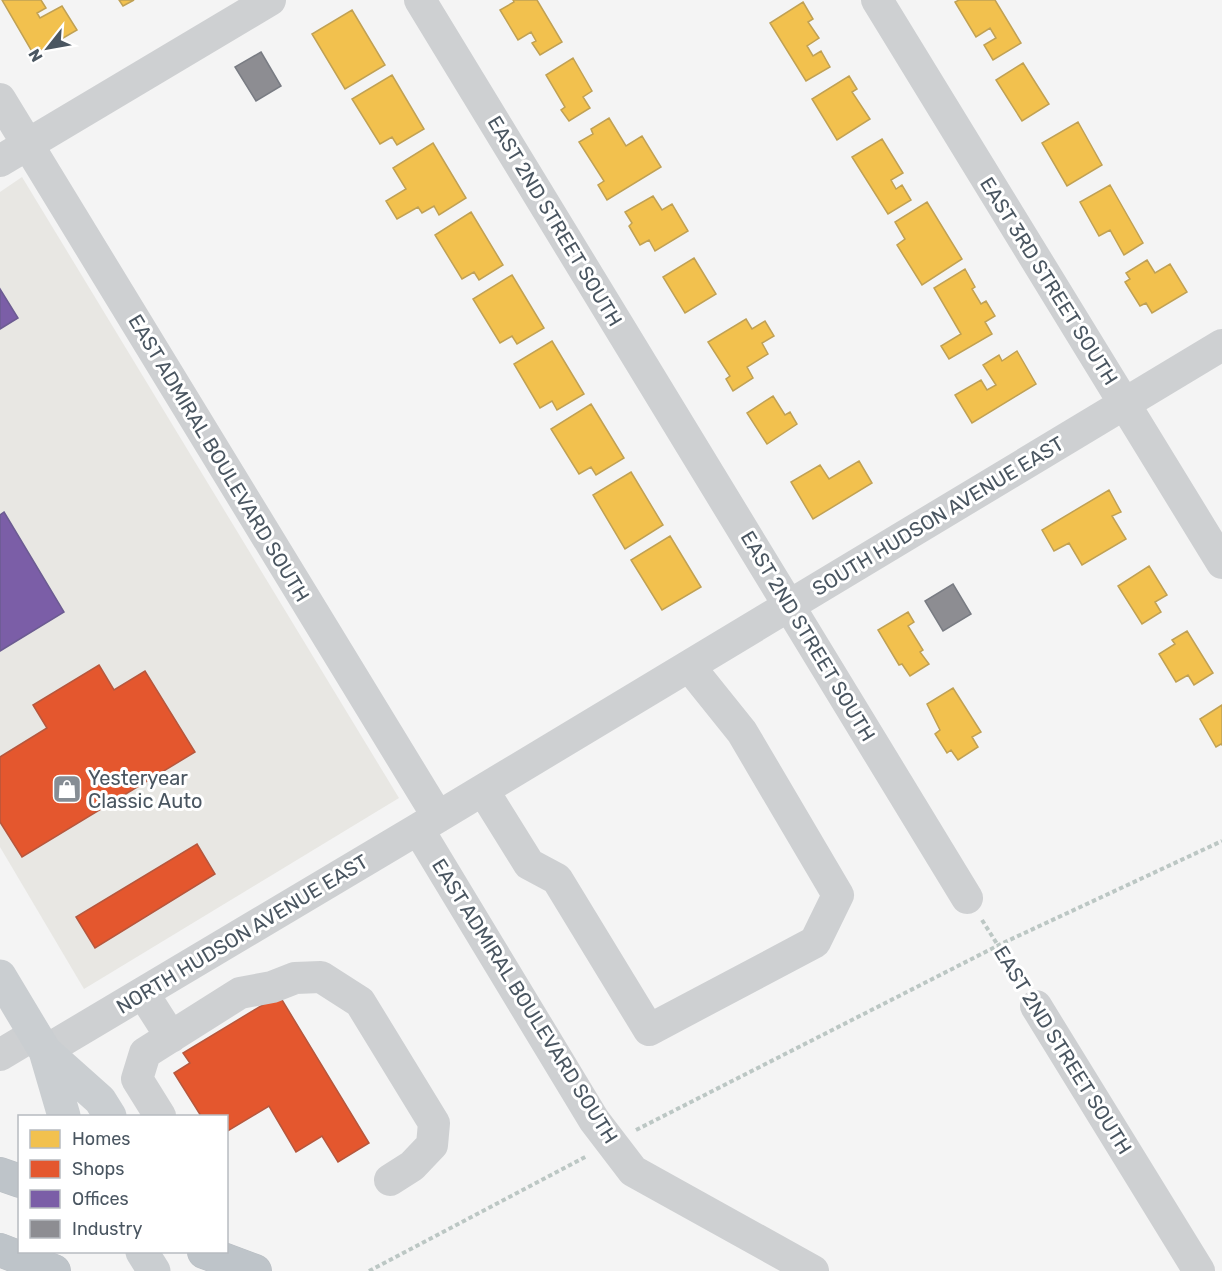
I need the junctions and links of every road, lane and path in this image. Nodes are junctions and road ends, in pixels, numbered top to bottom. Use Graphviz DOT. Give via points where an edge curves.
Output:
graph roads {
  1 [pos="270,0"];
  2 [pos="420,0"];
  3 [pos="877,0"];
  4 [pos="0,99"];
  5 [pos="28,144"];
  6 [pos="0,161"];
  7 [pos="1222,345"];
  8 [pos="1125,404"];
  9 [pos="1222,563"];
  10 [pos="790,605"];
  11 [pos="689,666"];
  12 [pos="483,790"];
  13 [pos="428,823"];
  14 [pos="1222,842"];
  15 [pos="968,898"];
  16 [pos="998,945"];
  17 [pos="199,960"];
  18 [pos="0,976"];
  19 [pos="143,993"];
  20 [pos="225,1003"];
  21 [pos="1036,1006"];
  22 [pos="171,1037"];
  23 [pos="40,1043"];
  24 [pos="0,1055"];
  25 [pos="64,1115"];
  26 [pos="109,1115"];
  27 [pos="159,1115"];
  28 [pos="612,1142"];
  29 [pos="0,1174"];
  30 [pos="18,1180"];
  31 [pos="390,1180"];
  32 [pos="0,1250"];
  33 [pos="143,1253"];
  34 [pos="193,1253"];
  35 [pos="209,1253"];
  36 [pos="54,1271"];
  37 [pos="154,1271"];
  38 [pos="204,1271"];
  39 [pos="255,1271"];
  40 [pos="369,1271"];
  41 [pos="813,1271"];
  42 [pos="1199,1271"];
  1 -- 5 [label="street"];
  2 -- 10 [label="street, EAST 2ND STREET SOUTH"];
  3 -- 8 [label="street, EAST 3RD STREET SOUTH"];
  4 -- 5 [label="street, EAST ADMIRAL BOULEVARD SOUTH"];
  5 -- 6 [label="street"];
  5 -- 13 [label="street, EAST ADMIRAL BOULEVARD SOUTH"];
  7 -- 8 [label="street, SOUTH HUDSON AVENUE EAST"];
  8 -- 9 [label="street, EAST 3RD STREET SOUTH"];
  8 -- 10 [label="street, SOUTH HUDSON AVENUE EAST"];
  10 -- 11 [label="street, SOUTH HUDSON AVENUE EAST"];
  10 -- 15 [label="street, EAST 2ND STREET SOUTH"];
  11 -- 12 [label="street, SOUTH HUDSON AVENUE EAST"];
  11 -- 12 [label="street" via="742,732 838,895 815,942 649,1030 557,879 529,864"];
  12 -- 13 [label="street, SOUTH HUDSON AVENUE EAST"];
  13 -- 17 [label="street, NORTH HUDSON AVENUE EAST"];
  13 -- 28 [label="street, EAST ADMIRAL BOULEVARD SOUTH" via="594,1120"];
  14 -- 16 [label="path"];
  15 -- 16 [label="path, EAST 2ND STREET SOUTH"];
  16 -- 21 [label="path, EAST 2ND STREET SOUTH"];
  16 -- 28 [label="path"];
  17 -- 19 [label="street, NORTH HUDSON AVENUE EAST"];
  17 -- 20 [label="street"];
  18 -- 23 [label="main road"];
  19 -- 22 [label="street"];
  19 -- 23 [label="street, NORTH HUDSON AVENUE EAST"];
  20 -- 22 [label="street"];
  20 -- 31 [label="street" via="240,993 295,978 321,977 360,1002 434,1123 432,1145 412,1166"];
  21 -- 42 [label="street, EAST 2ND STREET SOUTH"];
  22 -- 27 [label="street" via="145,1053 137,1079"];
  23 -- 24 [label="street, NORTH HUDSON AVENUE EAST"];
  23 -- 25 [label="main road"];
  23 -- 26 [label="main road" via="100,1100"];
  28 -- 40 [label="path"];
  28 -- 41 [label="street, EAST ADMIRAL BOULEVARD SOUTH" via="633,1172"];
  29 -- 30 [label="highway"];
  32 -- 36 [label="highway"];
  33 -- 37 [label="main road"];
  34 -- 38 [label="main road"];
  35 -- 39 [label="highway"];
}
